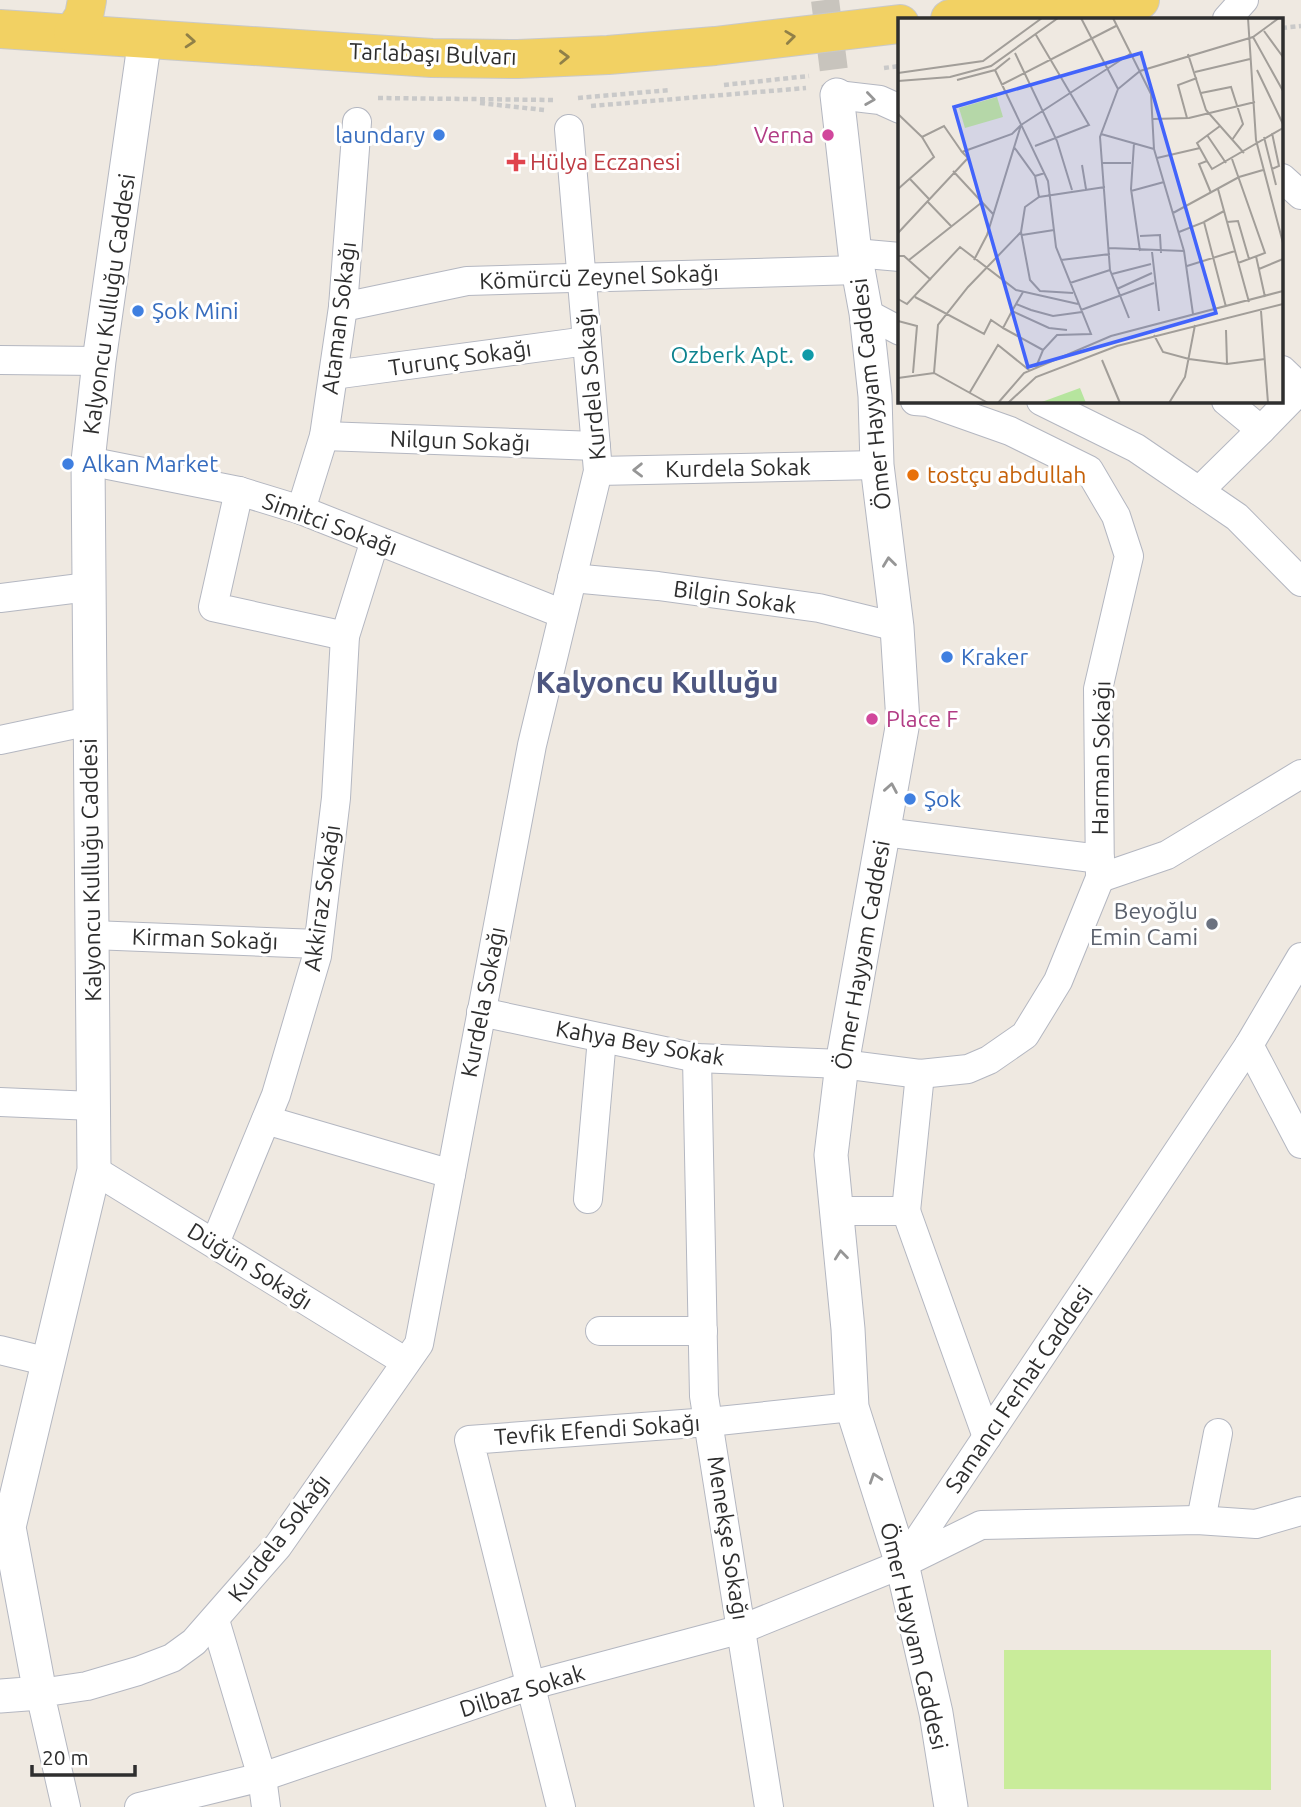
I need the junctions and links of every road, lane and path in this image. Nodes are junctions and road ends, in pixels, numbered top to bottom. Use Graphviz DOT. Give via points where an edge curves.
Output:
graph roads {
  1 [pos="1140,0"];
  2 [pos="1244,0"];
  3 [pos="80,17"];
  4 [pos="960,18"];
  5 [pos="1228,18"];
  6 [pos="883,26"];
  7 [pos="0,29"];
  8 [pos="145,38"];
  9 [pos="801,89"];
  10 [pos="837,95"];
  11 [pos="451,100"];
  12 [pos="898,108"];
  13 [pos="543,110"];
  14 [pos="575,118"];
  15 [pos="357,122"];
  16 [pos="1284,180"];
  17 [pos="1301,195"];
  18 [pos="898,257"];
  19 [pos="856,261"];
  20 [pos="582,278"];
  21 [pos="343,307"];
  22 [pos="866,313"];
  23 [pos="898,330"];
  24 [pos="587,341"];
  25 [pos="0,360"];
  26 [pos="99,360"];
  27 [pos="1284,372"];
  28 [pos="333,375"];
  29 [pos="1301,389"];
  30 [pos="888,397"];
  31 [pos="928,402"];
  32 [pos="1043,402"];
  33 [pos="1227,402"];
  34 [pos="1261,430"];
  35 [pos="324,436"];
  36 [pos="597,458"];
  37 [pos="88,461"];
  38 [pos="877,465"];
  39 [pos="239,491"];
  40 [pos="1199,491"];
  41 [pos="300,510"];
  42 [pos="375,540"];
  43 [pos="572,578"];
  44 [pos="1301,582"];
  45 [pos="88,587"];
  46 [pos="0,598"];
  47 [pos="563,614"];
  48 [pos="897,627"];
  49 [pos="345,636"];
  50 [pos="90,721"];
  51 [pos="0,740"];
  52 [pos="1301,774"];
  53 [pos="884,832"];
  54 [pos="1100,869"];
  55 [pos="92,935"];
  56 [pos="318,944"];
  57 [pos="1301,957"];
  58 [pos="481,1013"];
  59 [pos="602,1038"];
  60 [pos="1249,1045"];
  61 [pos="697,1058"];
  62 [pos="842,1064"];
  63 [pos="920,1074"];
  64 [pos="0,1102"];
  65 [pos="93,1107"];
  66 [pos="265,1120"];
  67 [pos="1301,1142"];
  68 [pos="94,1170"];
  69 [pos="451,1174"];
  70 [pos="588,1199"];
  71 [pos="836,1211"];
  72 [pos="906,1211"];
  73 [pos="215,1243"];
  74 [pos="600,1331"];
  75 [pos="703,1331"];
  76 [pos="0,1350"];
  77 [pos="48,1362"];
  78 [pos="406,1362"];
  79 [pos="852,1407"];
  80 [pos="709,1422"];
  81 [pos="1218,1433"];
  82 [pos="987,1437"];
  83 [pos="1301,1511"];
  84 [pos="1199,1520"];
  85 [pos="902,1564"];
  86 [pos="215,1620"];
  87 [pos="742,1629"];
  88 [pos="532,1685"];
  89 [pos="40,1693"];
  90 [pos="0,1696"];
  91 [pos="262,1777"];
  92 [pos="66,1807"];
  93 [pos="139,1807"];
  94 [pos="266,1807"];
  95 [pos="561,1807"];
  96 [pos="769,1807"];
  97 [pos="951,1807"];
  1 -- 4 [label="main road"];
  2 -- 5 [label="street"];
  3 -- 7 [label="main road, Tarlabaşı Bulvarı"];
  3 -- 8 [label="main road, Tarlabaşı Bulvarı"];
  8 -- 6 [label="main road, Tarlabaşı Bulvarı, one-way" via="432,58 518,59 715,46"];
  8 -- 26 [label="street, Kalyoncu Kulluğu Caddesi"];
  9 -- 14 [label="path"];
  10 -- 12 [label="street, one-way" via="880,100"];
  10 -- 19 [label="street, Ömer Hayyam Caddesi"];
  11 -- 13 [label="path"];
  14 -- 20 [label="street, Kurdela Sokağı"];
  15 -- 21 [label="street, Ataman Sokağı"];
  16 -- 17 [label="street"];
  18 -- 19 [label="street, Kömürcü Zeynel Sokağı"];
  19 -- 20 [label="street, Kömürcü Zeynel Sokağı"];
  19 -- 22 [label="street, Ömer Hayyam Caddesi"];
  20 -- 21 [label="street, Kömürcü Zeynel Sokağı" via="467,281"];
  20 -- 24 [label="street, Kurdela Sokağı"];
  21 -- 28 [label="street, Ataman Sokağı"];
  22 -- 23 [label="street"];
  22 -- 30 [label="street, Ömer Hayyam Caddesi"];
  24 -- 28 [label="street, Turunç Sokağı"];
  24 -- 36 [label="street, Kurdela Sokağı"];
  25 -- 26 [label="street"];
  26 -- 37 [label="street, Kalyoncu Kulluğu Caddesi"];
  27 -- 29 [label="street"];
  28 -- 35 [label="street, Ataman Sokağı"];
  29 -- 34 [label="street"];
  30 -- 38 [label="street, Ömer Hayyam Caddesi"];
  31 -- 54 [label="street, Harman Sokağı" via="1010,431 1089,471 1116,516 1129,556 1098,689"];
  32 -- 40 [label="street" via="1136,448"];
  33 -- 34 [label="street"];
  34 -- 40 [label="street"];
  35 -- 36 [label="street, Nilgun Sokağı"];
  35 -- 41 [label="street, Ataman Sokağı"];
  38 -- 36 [label="street, Kurdela Sokak, one-way"];
  36 -- 43 [label="street, Kurdela Sokağı"];
  37 -- 39 [label="street, Simitci Sokağı"];
  37 -- 45 [label="street, Kalyoncu Kulluğu Caddesi"];
  48 -- 38 [label="street, Ömer Hayyam Caddesi, one-way"];
  39 -- 41 [label="street, Simitci Sokağı"];
  39 -- 49 [label="street" via="214,607"];
  40 -- 44 [label="street" via="1237,517"];
  41 -- 42 [label="street, Simitci Sokağı"];
  42 -- 47 [label="street, Simitci Sokağı"];
  42 -- 49 [label="street, Akkiraz Sokağı"];
  43 -- 47 [label="street, Kurdela Sokağı"];
  43 -- 48 [label="street, Bilgin Sokak" via="819,608"];
  45 -- 46 [label="street"];
  45 -- 50 [label="street, Kalyoncu Kulluğu Caddesi"];
  47 -- 58 [label="street, Kurdela Sokağı" via="532,745"];
  53 -- 48 [label="street, Ömer Hayyam Caddesi, one-way" via="903,722"];
  49 -- 56 [label="street, Akkiraz Sokağı" via="336,798"];
  50 -- 51 [label="street"];
  50 -- 55 [label="street, Kalyoncu Kulluğu Caddesi"];
  52 -- 54 [label="street" via="1167,855"];
  53 -- 54 [label="street"];
  53 -- 62 [label="street, Ömer Hayyam Caddesi"];
  54 -- 63 [label="street, Harman Sokağı" via="1058,981 1025,1035 968,1069"];
  55 -- 56 [label="street, Kirman Sokağı"];
  55 -- 65 [label="street, Kalyoncu Kulluğu Caddesi"];
  56 -- 66 [label="street, Akkiraz Sokağı"];
  57 -- 60 [label="street, Samancı Ferhat Caddesi"];
  58 -- 59 [label="street, Kahya Bey Sokak"];
  58 -- 69 [label="street, Kurdela Sokağı"];
  59 -- 61 [label="street, Kahya Bey Sokak"];
  59 -- 70 [label="street"];
  60 -- 67 [label="street"];
  60 -- 82 [label="street, Samancı Ferhat Caddesi"];
  61 -- 62 [label="street, Kahya Bey Sokak"];
  61 -- 75 [label="street, Menekşe Sokağı"];
  62 -- 63 [label="street, Harman Sokağı"];
  62 -- 71 [label="street, Ömer Hayyam Caddesi" via="831,1155"];
  63 -- 72 [label="street"];
  64 -- 65 [label="street"];
  65 -- 68 [label="street, Kalyoncu Kulluğu Caddesi"];
  66 -- 69 [label="street"];
  66 -- 73 [label="street, Akkiraz Sokağı"];
  68 -- 73 [label="street, Düğün Sokağı"];
  68 -- 77 [label="street, Kalyoncu Kulluğu Caddesi"];
  69 -- 78 [label="street, Kurdela Sokağı" via="419,1343"];
  71 -- 72 [label="street"];
  79 -- 71 [label="street, Ömer Hayyam Caddesi, one-way"];
  72 -- 82 [label="street"];
  73 -- 78 [label="street, Düğün Sokağı"];
  74 -- 75 [label="street"];
  75 -- 80 [label="street, Menekşe Sokağı"];
  76 -- 77 [label="street"];
  77 -- 89 [label="street, Kalyoncu Kulluğu Caddesi" via="9,1527"];
  78 -- 86 [label="street, Kurdela Sokağı" via="278,1546"];
  79 -- 80 [label="street, Tevfik Efendi Sokağı"];
  85 -- 79 [label="street, Ömer Hayyam Caddesi, one-way"];
  80 -- 87 [label="street, Menekşe Sokağı"];
  80 -- 88 [label="street, Tevfik Efendi Sokağı" via="469,1440"];
  81 -- 84 [label="street"];
  82 -- 85 [label="street, Samancı Ferhat Caddesi"];
  83 -- 84 [label="street, Samancı Ferhat Caddesi" via="1256,1524"];
  84 -- 85 [label="street, Samancı Ferhat Caddesi" via="981,1525"];
  85 -- 87 [label="street, Dilbaz Sokak"];
  85 -- 97 [label="street, Ömer Hayyam Caddesi" via="936,1713"];
  86 -- 89 [label="street, Kurdela Sokağı" via="172,1658 87,1686"];
  86 -- 91 [label="street"];
  87 -- 88 [label="street, Dilbaz Sokak"];
  87 -- 96 [label="street, Menekşe Sokağı"];
  88 -- 91 [label="street, Dilbaz Sokak"];
  88 -- 95 [label="street, Tevfik Efendi Sokağı"];
  89 -- 90 [label="street"];
  89 -- 92 [label="street"];
  91 -- 93 [label="street, Dilbaz Sokak"];
  91 -- 94 [label="street"];
}
